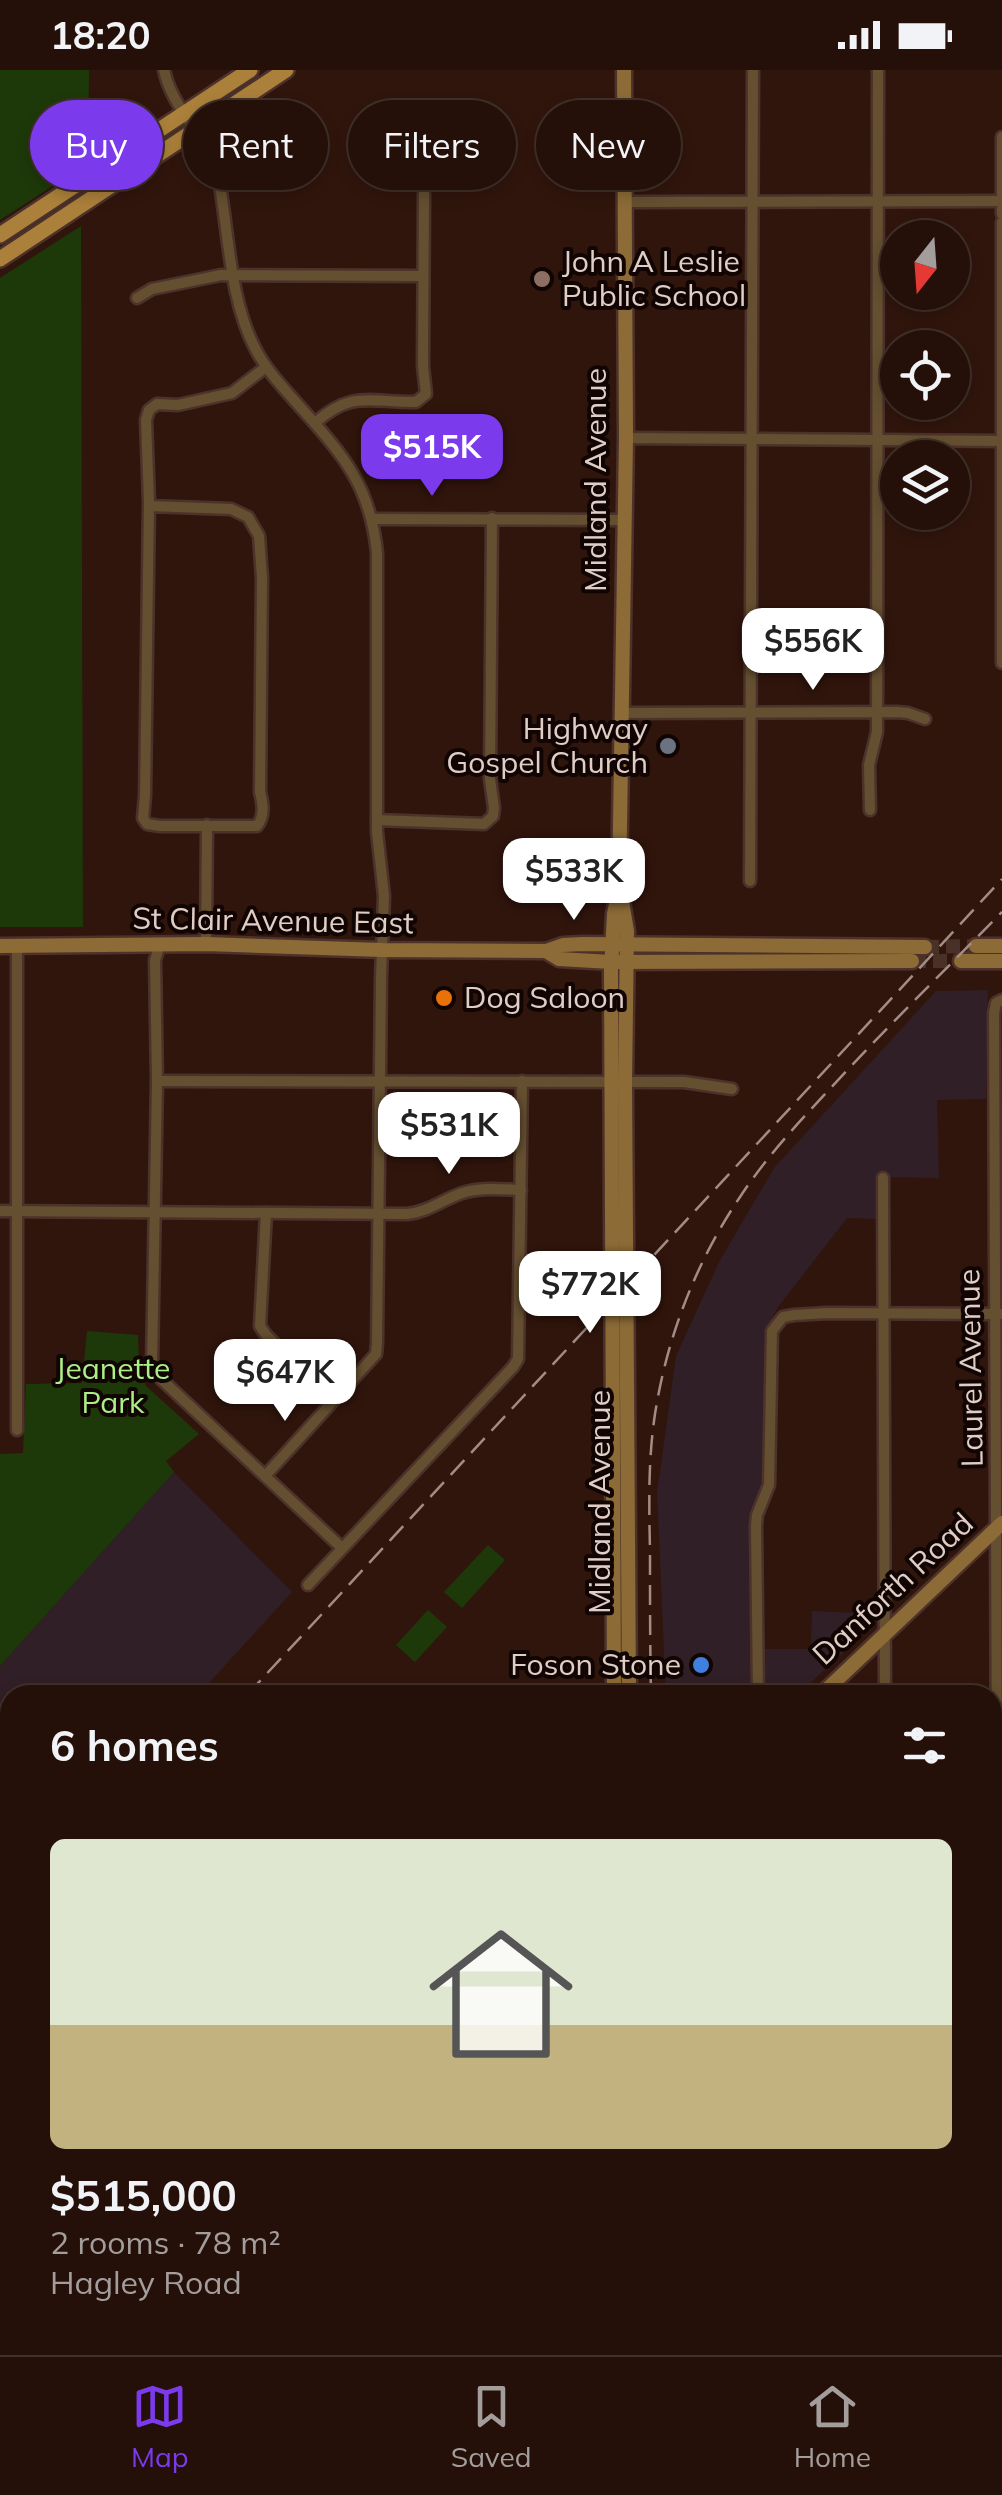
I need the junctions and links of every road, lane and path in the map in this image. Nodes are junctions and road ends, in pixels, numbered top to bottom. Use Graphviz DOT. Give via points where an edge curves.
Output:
graph roads {
  1 [pos="164,70"];
  2 [pos="250,70"];
  3 [pos="286,70"];
  4 [pos="624,70"];
  5 [pos="752,70"];
  6 [pos="878,70"];
  7 [pos="204,100"];
  8 [pos="241,100"];
  9 [pos="183,114"];
  10 [pos="1002,137"];
  11 [pos="183,138"];
  12 [pos="220,190"];
  13 [pos="424,194"];
  14 [pos="1002,197"];
  15 [pos="753,201"];
  16 [pos="624,202"];
  17 [pos="877,202"];
  18 [pos="1002,222"];
  19 [pos="0,235"];
  20 [pos="0,259"];
  21 [pos="234,275"];
  22 [pos="422,276"];
  23 [pos="137,298"];
  24 [pos="266,367"];
  25 [pos="314,423"];
  26 [pos="626,438"];
  27 [pos="752,440"];
  28 [pos="876,441"];
  29 [pos="1002,441"];
  30 [pos="149,506"];
  31 [pos="492,518"];
  32 [pos="372,519"];
  33 [pos="624,520"];
  34 [pos="1002,663"];
  35 [pos="876,712"];
  36 [pos="621,713"];
  37 [pos="750,713"];
  38 [pos="925,719"];
  39 [pos="870,810"];
  40 [pos="376,820"];
  41 [pos="207,826"];
  42 [pos="750,881"];
  43 [pos="206,944"];
  44 [pos="160,945"];
  45 [pos="619,945"];
  46 [pos="0,946"];
  47 [pos="18,946"];
  48 [pos="976,946"];
  49 [pos="1002,946"];
  50 [pos="925,947"];
  51 [pos="382,950"];
  52 [pos="546,952"];
  53 [pos="912,961"];
  54 [pos="961,961"];
  55 [pos="1002,961"];
  56 [pos="618,962"];
  57 [pos="1002,1000"];
  58 [pos="157,1081"];
  59 [pos="380,1081"];
  60 [pos="522,1081"];
  61 [pos="618,1082"];
  62 [pos="732,1089"];
  63 [pos="883,1178"];
  64 [pos="521,1190"];
  65 [pos="0,1211"];
  66 [pos="18,1211"];
  67 [pos="156,1212"];
  68 [pos="266,1212"];
  69 [pos="379,1214"];
  70 [pos="883,1314"];
  71 [pos="998,1315"];
  72 [pos="333,1400"];
  73 [pos="17,1430"];
  74 [pos="265,1476"];
  75 [pos="999,1526"];
  76 [pos="342,1548"];
  77 [pos="308,1585"];
  78 [pos="885,1635"];
  79 [pos="614,1685"];
  80 [pos="629,1685"];
  81 [pos="758,1685"];
  82 [pos="832,1685"];
  83 [pos="885,1685"];
  84 [pos="998,1685"];
  1 -- 9 [label="street"];
  2 -- 7 [label="main road"];
  3 -- 8 [label="main road"];
  4 -- 16 [label="main road, Midland Avenue"];
  5 -- 15 [label="street"];
  6 -- 17 [label="street"];
  9 -- 19 [label="main road"];
  10 -- 14 [label="street"];
  11 -- 20 [label="main road"];
  12 -- 21 [label="street"];
  13 -- 22 [label="street"];
  14 -- 17 [label="street"];
  15 -- 16 [label="street"];
  15 -- 17 [label="street"];
  15 -- 27 [label="street"];
  16 -- 26 [label="main road, Midland Avenue"];
  17 -- 28 [label="street"];
  18 -- 29 [label="street"];
  21 -- 22 [label="street"];
  21 -- 23 [label="street" via="152,289"];
  21 -- 24 [label="street" via="245,325"];
  22 -- 25 [label="street" via="426,394 416,402 348,402"];
  24 -- 25 [label="street"];
  24 -- 30 [label="street" via="232,392 152,407 146,420"];
  25 -- 32 [label="street" via="352,470"];
  26 -- 27 [label="street"];
  26 -- 33 [label="main road, Midland Avenue"];
  27 -- 28 [label="street"];
  27 -- 37 [label="street"];
  28 -- 29 [label="street"];
  28 -- 35 [label="street"];
  29 -- 34 [label="street"];
  30 -- 41 [label="street" via="142,818 154,826"];
  30 -- 41 [label="street" via="240,512 256,527 262,547 262,820 250,828"];
  31 -- 32 [label="street"];
  31 -- 33 [label="street"];
  31 -- 40 [label="street" via="493,816 484,824"];
  32 -- 40 [label="street" via="378,574"];
  33 -- 36 [label="main road, Midland Avenue"];
  35 -- 37 [label="street"];
  35 -- 38 [label="street"];
  35 -- 39 [label="street"];
  36 -- 37 [label="street"];
  36 -- 45 [label="main road, Midland Avenue" via="614,914"];
  37 -- 42 [label="street"];
  40 -- 51 [label="street"];
  41 -- 43 [label="street"];
  43 -- 44 [label="main road, St Clair Avenue East"];
  43 -- 51 [label="main road, St Clair Avenue East"];
  44 -- 47 [label="main road, St Clair Avenue East"];
  44 -- 58 [label="street"];
  45 -- 50 [label="main road, St Clair Avenue East"];
  45 -- 52 [label="main road, St Clair Avenue East" via="563,945"];
  45 -- 56 [label="main road, Midland Avenue"];
  46 -- 47 [label="main road, St Clair Avenue East"];
  47 -- 66 [label="street"];
  48 -- 49 [label="main road"];
  51 -- 52 [label="main road, St Clair Avenue East"];
  51 -- 59 [label="street"];
  52 -- 56 [label="main road, St Clair Avenue East" via="559,959"];
  53 -- 56 [label="main road, St Clair Avenue East"];
  54 -- 55 [label="main road"];
  56 -- 61 [label="main road, Midland Avenue"];
  57 -- 71 [label="street, Laurel Avenue" via="994,1014"];
  58 -- 59 [label="street"];
  58 -- 67 [label="street"];
  59 -- 60 [label="street"];
  59 -- 69 [label="street"];
  60 -- 61 [label="street"];
  60 -- 64 [label="street"];
  61 -- 62 [label="street"];
  61 -- 79 [label="main road, Midland Avenue"];
  61 -- 80 [label="main road, Midland Avenue"];
  63 -- 70 [label="street"];
  64 -- 69 [label="street" via="462,1192 424,1212"];
  64 -- 76 [label="street" via="518,1359"];
  65 -- 66 [label="street"];
  66 -- 67 [label="street"];
  66 -- 73 [label="street"];
  67 -- 68 [label="street"];
  67 -- 74 [label="street" via="154,1369"];
  68 -- 69 [label="street"];
  68 -- 72 [label="street" via="260,1326"];
  69 -- 72 [label="street" via="376,1354"];
  70 -- 71 [label="street"];
  70 -- 78 [label="street"];
  70 -- 81 [label="street" via="794,1315 772,1331 769,1485 756,1526"];
  71 -- 75 [label="street, Laurel Avenue"];
  72 -- 74 [label="street"];
  74 -- 76 [label="street"];
  75 -- 78 [label="main road, Danforth Road"];
  75 -- 84 [label="street, Laurel Avenue"];
  76 -- 77 [label="street"];
  78 -- 82 [label="main road, Danforth Road"];
  78 -- 83 [label="street"];
}
